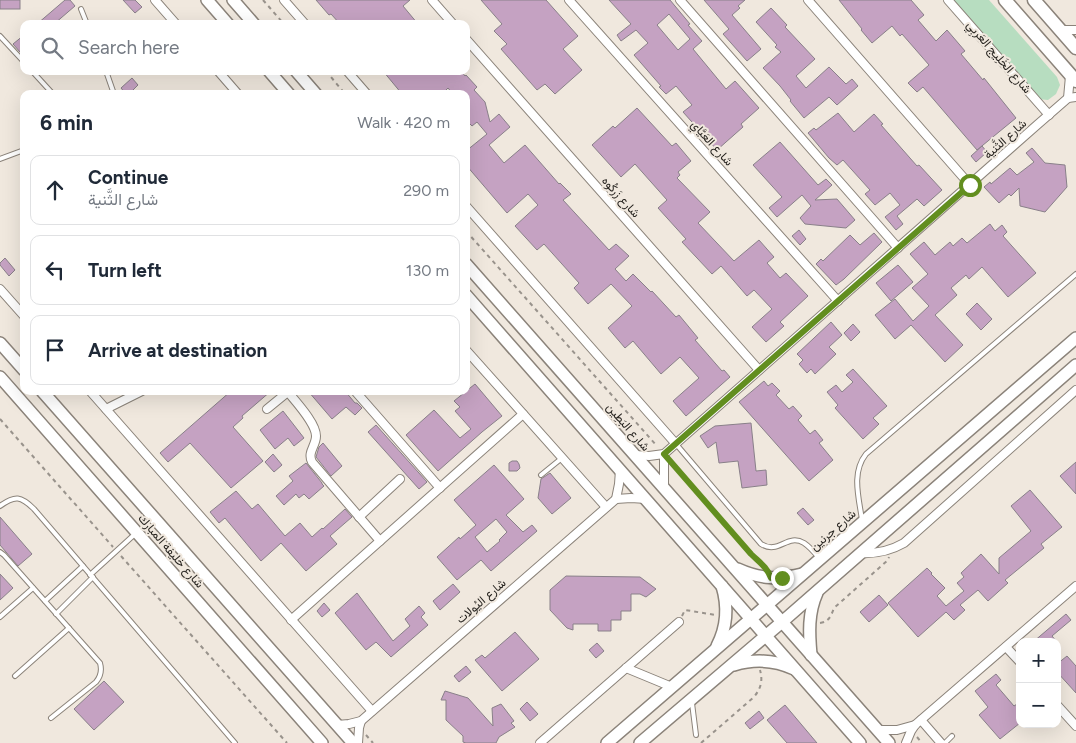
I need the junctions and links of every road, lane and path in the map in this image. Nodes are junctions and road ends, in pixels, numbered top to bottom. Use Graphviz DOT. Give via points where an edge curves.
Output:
graph roads {
  1 [pos="155,0"];
  2 [pos="207,0"];
  3 [pos="234,0"];
  4 [pos="263,0"];
  5 [pos="284,0"];
  6 [pos="432,0"];
  7 [pos="569,0"];
  8 [pos="680,0"];
  9 [pos="808,0"];
  10 [pos="948,0"];
  11 [pos="1005,0"];
  12 [pos="1034,0"];
  13 [pos="81,9"];
  14 [pos="85,20"];
  15 [pos="172,20"];
  16 [pos="224,20"];
  17 [pos="251,20"];
  18 [pos="280,20"];
  19 [pos="302,20"];
  20 [pos="450,20"];
  21 [pos="1060,30"];
  22 [pos="1076,30"];
  23 [pos="0,36"];
  24 [pos="470,44"];
  25 [pos="1076,48"];
  26 [pos="20,58"];
  27 [pos="35,75"];
  28 [pos="107,75"];
  29 [pos="221,75"];
  30 [pos="273,75"];
  31 [pos="299,75"];
  32 [pos="329,75"];
  33 [pos="350,75"];
  34 [pos="1073,77"];
  35 [pos="49,90"];
  36 [pos="113,90"];
  37 [pos="235,90"];
  38 [pos="286,90"];
  39 [pos="313,90"];
  40 [pos="343,90"];
  41 [pos="364,90"];
  42 [pos="1072,98"];
  43 [pos="1049,115"];
  44 [pos="20,152"];
  45 [pos="0,159"];
  46 [pos="970,185"];
  47 [pos="470,211"];
  48 [pos="470,236"];
  49 [pos="898,248"];
  50 [pos="470,269"];
  51 [pos="1075,277"];
  52 [pos="0,289"];
  53 [pos="470,300"];
  54 [pos="838,301"];
  55 [pos="20,312"];
  56 [pos="1076,338"];
  57 [pos="0,343"];
  58 [pos="470,354"];
  59 [pos="1076,365"];
  60 [pos="20,366"];
  61 [pos="759,370"];
  62 [pos="0,377"];
  63 [pos="1076,390"];
  64 [pos="46,395"];
  65 [pos="94,395"];
  66 [pos="134,395"];
  67 [pos="285,395"];
  68 [pos="291,395"];
  69 [pos="359,395"];
  70 [pos="106,409"];
  71 [pos="267,409"];
  72 [pos="523,414"];
  73 [pos="0,419"];
  74 [pos="676,444"];
  75 [pos="664,454"];
  76 [pos="635,455"];
  77 [pos="562,458"];
  78 [pos="620,470"];
  79 [pos="541,474"];
  80 [pos="400,479"];
  81 [pos="664,487"];
  82 [pos="440,488"];
  83 [pos="616,499"];
  84 [pos="646,499"];
  85 [pos="0,506"];
  86 [pos="606,508"];
  87 [pos="359,517"];
  88 [pos="862,523"];
  89 [pos="137,532"];
  90 [pos="380,541"];
  91 [pos="117,550"];
  92 [pos="0,552"];
  93 [pos="860,553"];
  94 [pos="821,559"];
  95 [pos="83,566"];
  96 [pos="734,567"];
  97 [pos="804,574"];
  98 [pos="91,576"];
  99 [pos="771,578"];
  100 [pos="721,584"];
  101 [pos="1076,586"];
  102 [pos="33,588"];
  103 [pos="819,589"];
  104 [pos="45,601"];
  105 [pos="768,605"];
  106 [pos="56,614"];
  107 [pos="726,616"];
  108 [pos="0,617"];
  109 [pos="751,619"];
  110 [pos="291,620"];
  111 [pos="679,622"];
  112 [pos="782,622"];
  113 [pos="69,628"];
  114 [pos="766,636"];
  115 [pos="1006,647"];
  116 [pos="714,650"];
  117 [pos="811,655"];
  118 [pos="1016,658"];
  119 [pos="730,666"];
  120 [pos="626,668"];
  121 [pos="760,669"];
  122 [pos="797,670"];
  123 [pos="15,676"];
  124 [pos="672,687"];
  125 [pos="692,698"];
  126 [pos="1061,709"];
  127 [pos="372,711"];
  128 [pos="51,718"];
  129 [pos="361,721"];
  130 [pos="918,723"];
  131 [pos="337,725"];
  132 [pos="1076,726"];
  133 [pos="877,730"];
  134 [pos="696,735"];
  135 [pos="952,736"];
  136 [pos="235,743"];
  137 [pos="287,743"];
  138 [pos="322,743"];
  139 [pos="353,743"];
  140 [pos="358,743"];
  141 [pos="540,743"];
  142 [pos="607,743"];
  143 [pos="640,743"];
  144 [pos="701,743"];
  145 [pos="860,743"];
  146 [pos="888,743"];
  147 [pos="906,743"];
  148 [pos="943,743"];
  1 -- 15 [label="street"];
  2 -- 16 [label="main road"];
  3 -- 17 [label="main road"];
  4 -- 18 [label="path"];
  5 -- 19 [label="street"];
  6 -- 20 [label="street"];
  7 -- 54 [label="street, شارع العَيَّاي"];
  8 -- 49 [label="street"];
  9 -- 46 [label="street"];
  10 -- 43 [label="street, شارع الخَلِيج العَربِي"];
  11 -- 34 [label="highway"];
  12 -- 21 [label="highway"];
  13 -- 14 [label="lane"];
  21 -- 22 [label="street"];
  21 -- 25 [label="highway"];
  23 -- 26 [label="lane"];
  24 -- 61 [label="street, شارع زَركُوه"];
  27 -- 35 [label="lane"];
  28 -- 36 [label="lane"];
  29 -- 37 [label="street"];
  30 -- 38 [label="main road"];
  31 -- 39 [label="main road"];
  32 -- 40 [label="path"];
  33 -- 41 [label="street"];
  34 -- 42 [label="street, شارع الثَّنية" via="1070,86"];
  42 -- 43 [label="street, شارع الثَّنية"];
  43 -- 46 [label="street, شارع الثَّنية"];
  44 -- 45 [label="lane"];
  46 -- 49 [label="street, شارع الثَّنية"];
  47 -- 74 [label="street, شارع البَطِين"];
  48 -- 75 [label="path"];
  49 -- 54 [label="street, شارع الثَّنية"];
  50 -- 76 [label="main road, شارع البَطِين"];
  51 -- 88 [label="lane" via="866,454 858,467 857,477"];
  52 -- 55 [label="street"];
  53 -- 78 [label="main road"];
  54 -- 61 [label="street, شارع الثَّنية"];
  56 -- 88 [label="main road, شارع جرنين"];
  57 -- 60 [label="main road"];
  58 -- 72 [label="street"];
  59 -- 93 [label="main road"];
  61 -- 74 [label="street, شارع الثَّنية"];
  62 -- 89 [label="main road, شارع خليفة المبارك"];
  63 -- 93 [label="street" via="904,543 880,553"];
  64 -- 131 [label="main road, شارع خليفة المبارك"];
  65 -- 70 [label="street"];
  66 -- 70 [label="street"];
  67 -- 71 [label="street"];
  68 -- 87 [label="street" via="315,430 310,452 312,462"];
  69 -- 82 [label="street"];
  70 -- 110 [label="street"];
  72 -- 77 [label="street"];
  72 -- 82 [label="street"];
  73 -- 91 [label="path"];
  74 -- 75 [label="street, شارع الثَّنية"];
  74 -- 94 [label="lane" via="761,544 773,548 797,540"];
  75 -- 76 [label="street"];
  75 -- 81 [label="street"];
  75 -- 99 [label="path" via="765,567"];
  76 -- 81 [label="main road, شارع البَطِين"];
  77 -- 79 [label="lane"];
  77 -- 86 [label="street"];
  78 -- 83 [label="street"];
  78 -- 84 [label="main road"];
  80 -- 87 [label="street"];
  81 -- 96 [label="main road, شارع البَطِين"];
  82 -- 90 [label="street"];
  83 -- 84 [label="street"];
  83 -- 86 [label="street, شارع اليُولات"];
  84 -- 100 [label="main road"];
  85 -- 95 [label="lane" via="10,499 21,499"];
  86 -- 127 [label="street, شارع اليُولات"];
  87 -- 90 [label="street"];
  88 -- 94 [label="main road, شارع جرنين"];
  89 -- 91 [label="lane"];
  89 -- 138 [label="main road, شارع خليفة المبارك"];
  90 -- 110 [label="street"];
  91 -- 98 [label="lane"];
  91 -- 137 [label="path"];
  92 -- 102 [label="lane"];
  93 -- 103 [label="main road"];
  94 -- 97 [label="main road, شارع جرنين"];
  95 -- 98 [label="lane"];
  95 -- 104 [label="lane"];
  96 -- 99 [label="main road" via="752,575"];
  96 -- 105 [label="main road, شارع البَطِين"];
  97 -- 99 [label="main road"];
  97 -- 105 [label="main road, شارع جرنين"];
  98 -- 106 [label="lane"];
  98 -- 136 [label="lane"];
  100 -- 107 [label="main road"];
  100 -- 109 [label="main road"];
  101 -- 115 [label="street"];
  102 -- 104 [label="lane"];
  102 -- 108 [label="lane"];
  103 -- 112 [label="main road"];
  103 -- 117 [label="main road" via="809,622"];
  104 -- 106 [label="lane"];
  105 -- 109 [label="main road, شارع جرنين"];
  105 -- 112 [label="main road, شارع البَطِين"];
  106 -- 113 [label="lane"];
  107 -- 111 [label="path" via="686,610"];
  107 -- 116 [label="main road"];
  109 -- 114 [label="main road"];
  109 -- 116 [label="main road, شارع جرنين"];
  110 -- 127 [label="street"];
  111 -- 120 [label="street"];
  112 -- 114 [label="main road"];
  112 -- 117 [label="main road, شارع البَطِين"];
  113 -- 123 [label="lane"];
  113 -- 128 [label="lane" via="98,660 101,671 96,682"];
  114 -- 119 [label="main road"];
  114 -- 122 [label="main road"];
  115 -- 118 [label="street"];
  115 -- 130 [label="street"];
  116 -- 124 [label="main road, شارع جرنين"];
  117 -- 133 [label="main road, شارع البَطِين"];
  119 -- 122 [label="main road" via="763,661"];
  119 -- 125 [label="main road"];
  120 -- 124 [label="street"];
  120 -- 141 [label="street"];
  121 -- 144 [label="path" via="760,690"];
  122 -- 145 [label="main road"];
  124 -- 142 [label="main road, شارع جرنين"];
  125 -- 134 [label="lane"];
  125 -- 143 [label="main road"];
  126 -- 132 [label="street"];
  127 -- 129 [label="street, شارع اليُولات"];
  129 -- 131 [label="street"];
  129 -- 140 [label="street"];
  130 -- 133 [label="street" via="896,730"];
  130 -- 147 [label="street"];
  130 -- 148 [label="street"];
  131 -- 139 [label="main road, شارع خليفة المبارك"];
  133 -- 146 [label="main road, شارع البَطِين"];
  135 -- 148 [label="lane"];
}
